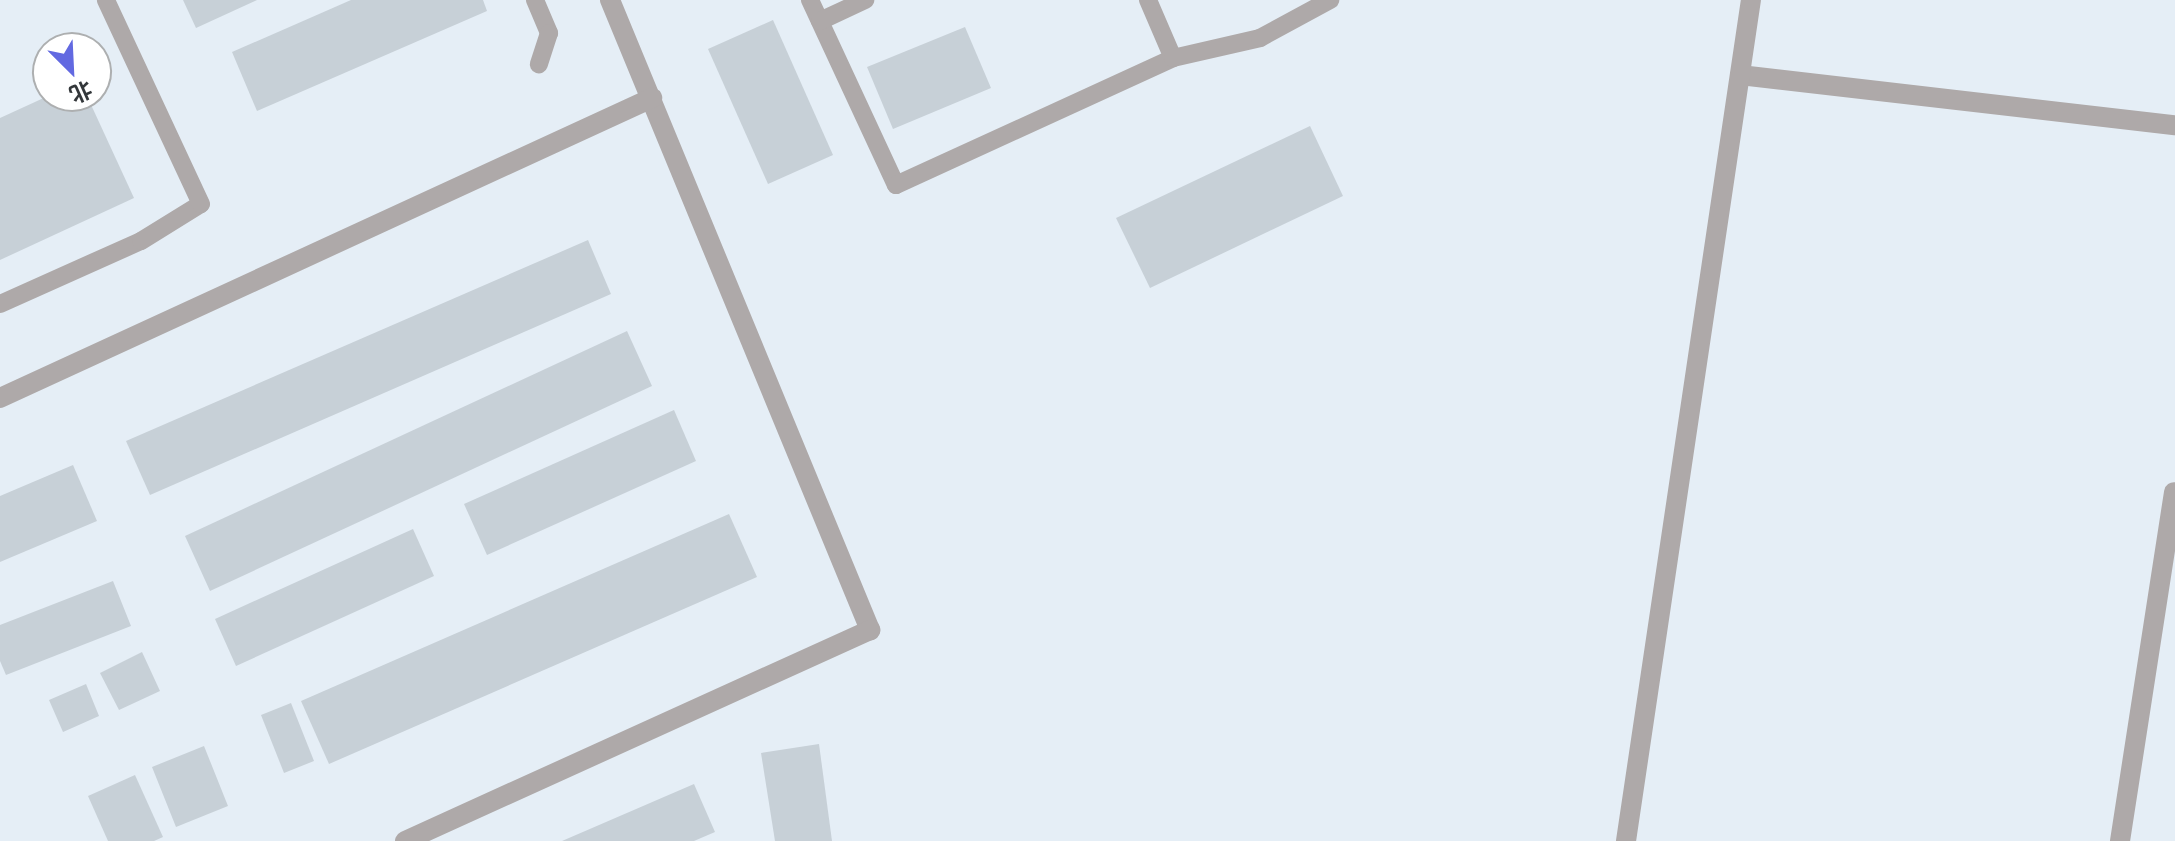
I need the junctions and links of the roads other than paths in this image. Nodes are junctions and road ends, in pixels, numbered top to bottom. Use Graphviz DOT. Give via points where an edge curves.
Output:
graph roads {
  1 [pos="106,0"];
  2 [pos="535,0"];
  3 [pos="610,0"];
  4 [pos="810,0"];
  5 [pos="865,0"];
  6 [pos="1148,0"];
  7 [pos="1330,0"];
  8 [pos="1751,0"];
  9 [pos="820,21"];
  10 [pos="1173,58"];
  11 [pos="539,64"];
  12 [pos="1740,75"];
  13 [pos="652,98"];
  14 [pos="2175,125"];
  15 [pos="0,304"];
  16 [pos="0,398"];
  17 [pos="2174,492"];
  18 [pos="405,841"];
  19 [pos="1626,841"];
  20 [pos="2120,841"];
  1 -- 15 [label="lane" via="201,204 141,241"];
  2 -- 11 [label="lane" via="549,33"];
  3 -- 13 [label="street"];
  4 -- 9 [label="lane"];
  5 -- 9 [label="lane"];
  6 -- 10 [label="lane"];
  7 -- 10 [label="lane" via="1260,38"];
  8 -- 12 [label="street"];
  9 -- 10 [label="lane" via="896,185"];
  12 -- 14 [label="street"];
  12 -- 19 [label="street"];
  13 -- 16 [label="street"];
  13 -- 18 [label="street" via="870,630"];
  17 -- 20 [label="street"];
}
